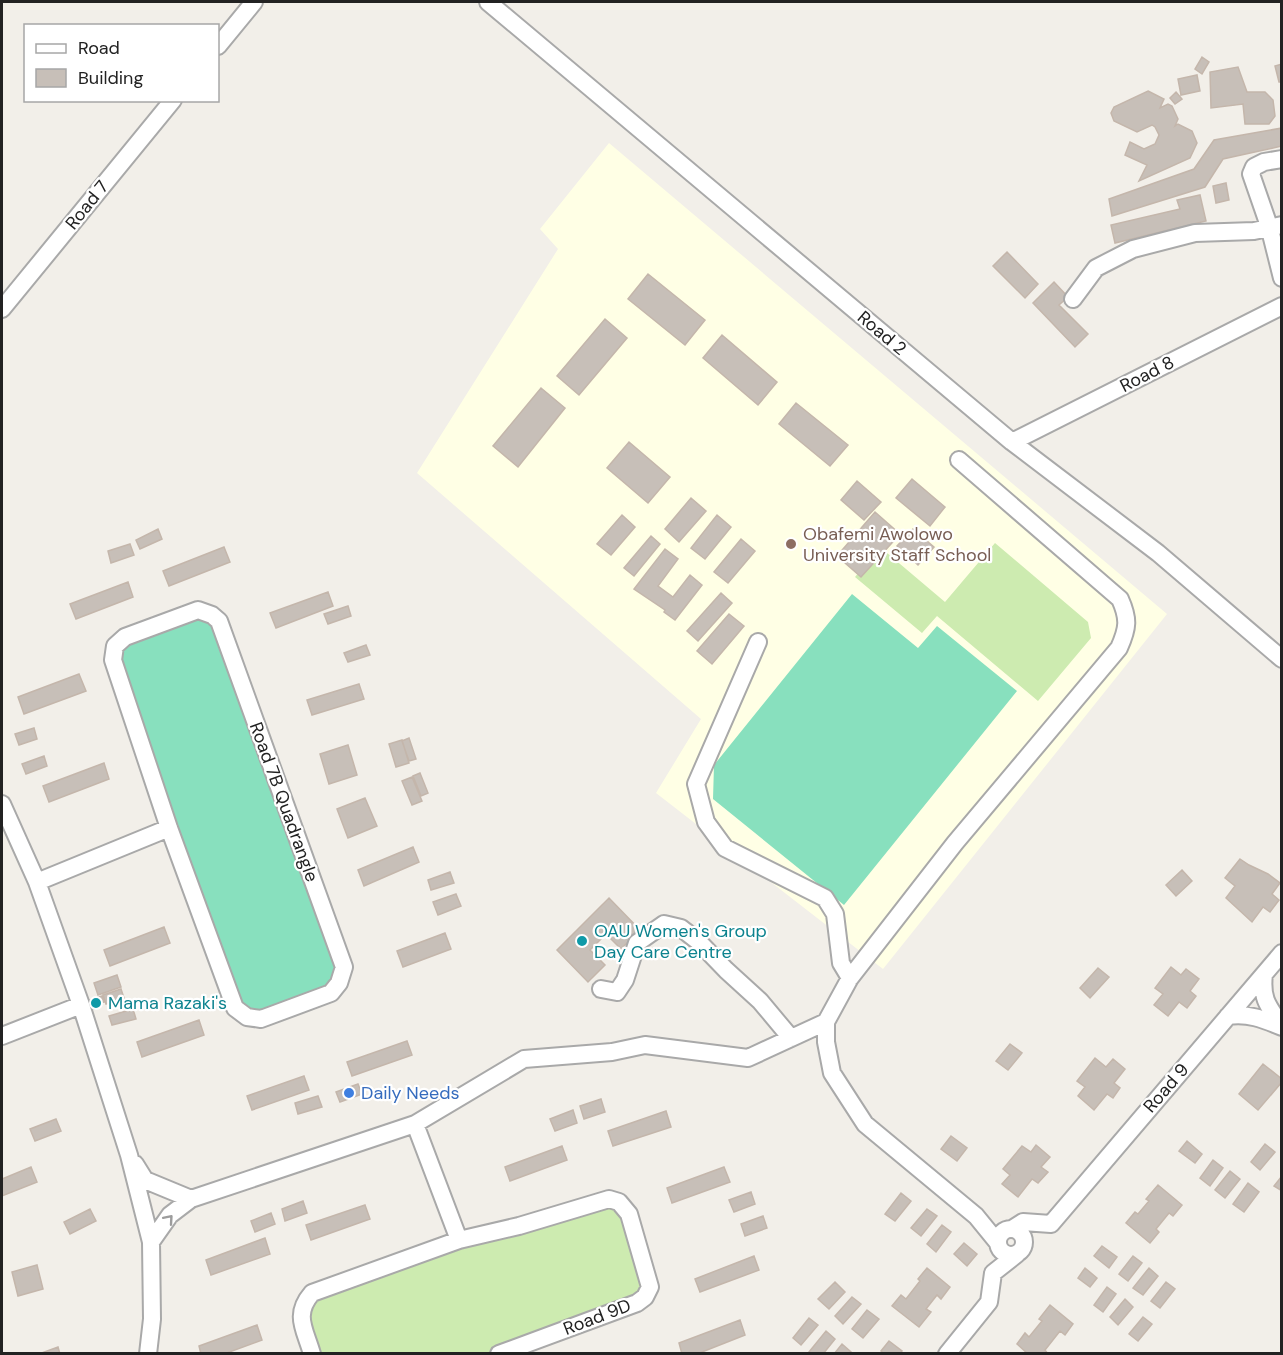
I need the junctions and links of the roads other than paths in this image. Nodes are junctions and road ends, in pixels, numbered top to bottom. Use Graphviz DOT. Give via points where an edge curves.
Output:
graph roads {
  1 [pos="254,2"];
  2 [pos="488,2"];
  3 [pos="219,45"];
  4 [pos="171,102"];
  5 [pos="1281,159"];
  6 [pos="1275,226"];
  7 [pos="1281,278"];
  8 [pos="1073,299"];
  9 [pos="1281,306"];
  10 [pos="2,309"];
  11 [pos="1012,442"];
  12 [pos="959,460"];
  13 [pos="758,642"];
  14 [pos="1281,659"];
  15 [pos="2,804"];
  16 [pos="169,828"];
  17 [pos="37,882"];
  18 [pos="1281,953"];
  19 [pos="1264,974"];
  20 [pos="850,978"];
  21 [pos="601,990"];
  22 [pos="81,1005"];
  23 [pos="1228,1016"];
  24 [pos="826,1022"];
  25 [pos="1281,1026"];
  26 [pos="2,1036"];
  27 [pos="791,1038"];
  28 [pos="415,1124"];
  29 [pos="129,1155"];
  30 [pos="191,1199"];
  31 [pos="1051,1224"];
  32 [pos="1004,1237"];
  33 [pos="459,1240"];
  34 [pos="151,1242"];
  35 [pos="1021,1250"];
  36 [pos="989,1302"];
  37 [pos="148,1353"];
  38 [pos="312,1353"];
  39 [pos="499,1353"];
  40 [pos="947,1353"];
  1 -- 3 [label="street"];
  2 -- 11 [label="street, Road 2"];
  4 -- 10 [label="street, Road 7"];
  5 -- 6 [label="street" via="1254,167 1251,174"];
  6 -- 7 [label="street"];
  6 -- 8 [label="street" via="1254,231 1196,233 1133,249 1096,268"];
  9 -- 11 [label="street, Road 8"];
  11 -- 14 [label="street, Road 2" via="1158,553"];
  12 -- 20 [label="street" via="1120,600 1127,615 1126,633 1119,648 955,843"];
  13 -- 20 [label="street" via="696,784 706,822 725,848 825,898 836,914 841,963"];
  15 -- 17 [label="street"];
  16 -- 16 [label="street, Road 7B Quadrangle" via="113,660 115,646 125,637 198,610 219,621 344,967 331,993 261,1019 247,1017 235,1008"];
  16 -- 17 [label="street"];
  17 -- 22 [label="street"];
  18 -- 19 [label="street, Road 9"];
  19 -- 23 [label="street, Road 9"];
  19 -- 25 [label="street" via="1262,992"];
  20 -- 24 [label="street"];
  21 -- 27 [label="street" via="617,992 637,943 664,924 681,928 760,1001"];
  22 -- 26 [label="street"];
  22 -- 29 [label="street"];
  23 -- 25 [label="street" via="1243,1014"];
  23 -- 31 [label="street, Road 9"];
  24 -- 27 [label="street"];
  24 -- 32 [label="street" via="832,1073 866,1124"];
  27 -- 28 [label="street" via="748,1058 645,1045 612,1052 524,1059"];
  28 -- 30 [label="street"];
  28 -- 33 [label="street"];
  29 -- 30 [label="street" via="145,1179"];
  29 -- 34 [label="street"];
  34 -- 30 [label="street, one-way" via="170,1215"];
  31 -- 32 [label="street" via="1023,1222"];
  31 -- 35 [label="street" via="1031,1227"];
  32 -- 35 [label="street" via="1022,1235"];
  32 -- 35 [label="street" via="1006,1255"];
  32 -- 36 [label="street" via="986,1270"];
  33 -- 38 [label="street, Road 9D" via="312,1293 300,1312"];
  33 -- 39 [label="street, Road 9D" via="609,1199 629,1214 650,1287 645,1297"];
  34 -- 37 [label="street" via="152,1319"];
  35 -- 36 [label="street" via="993,1273"];
  36 -- 40 [label="street"];
}
